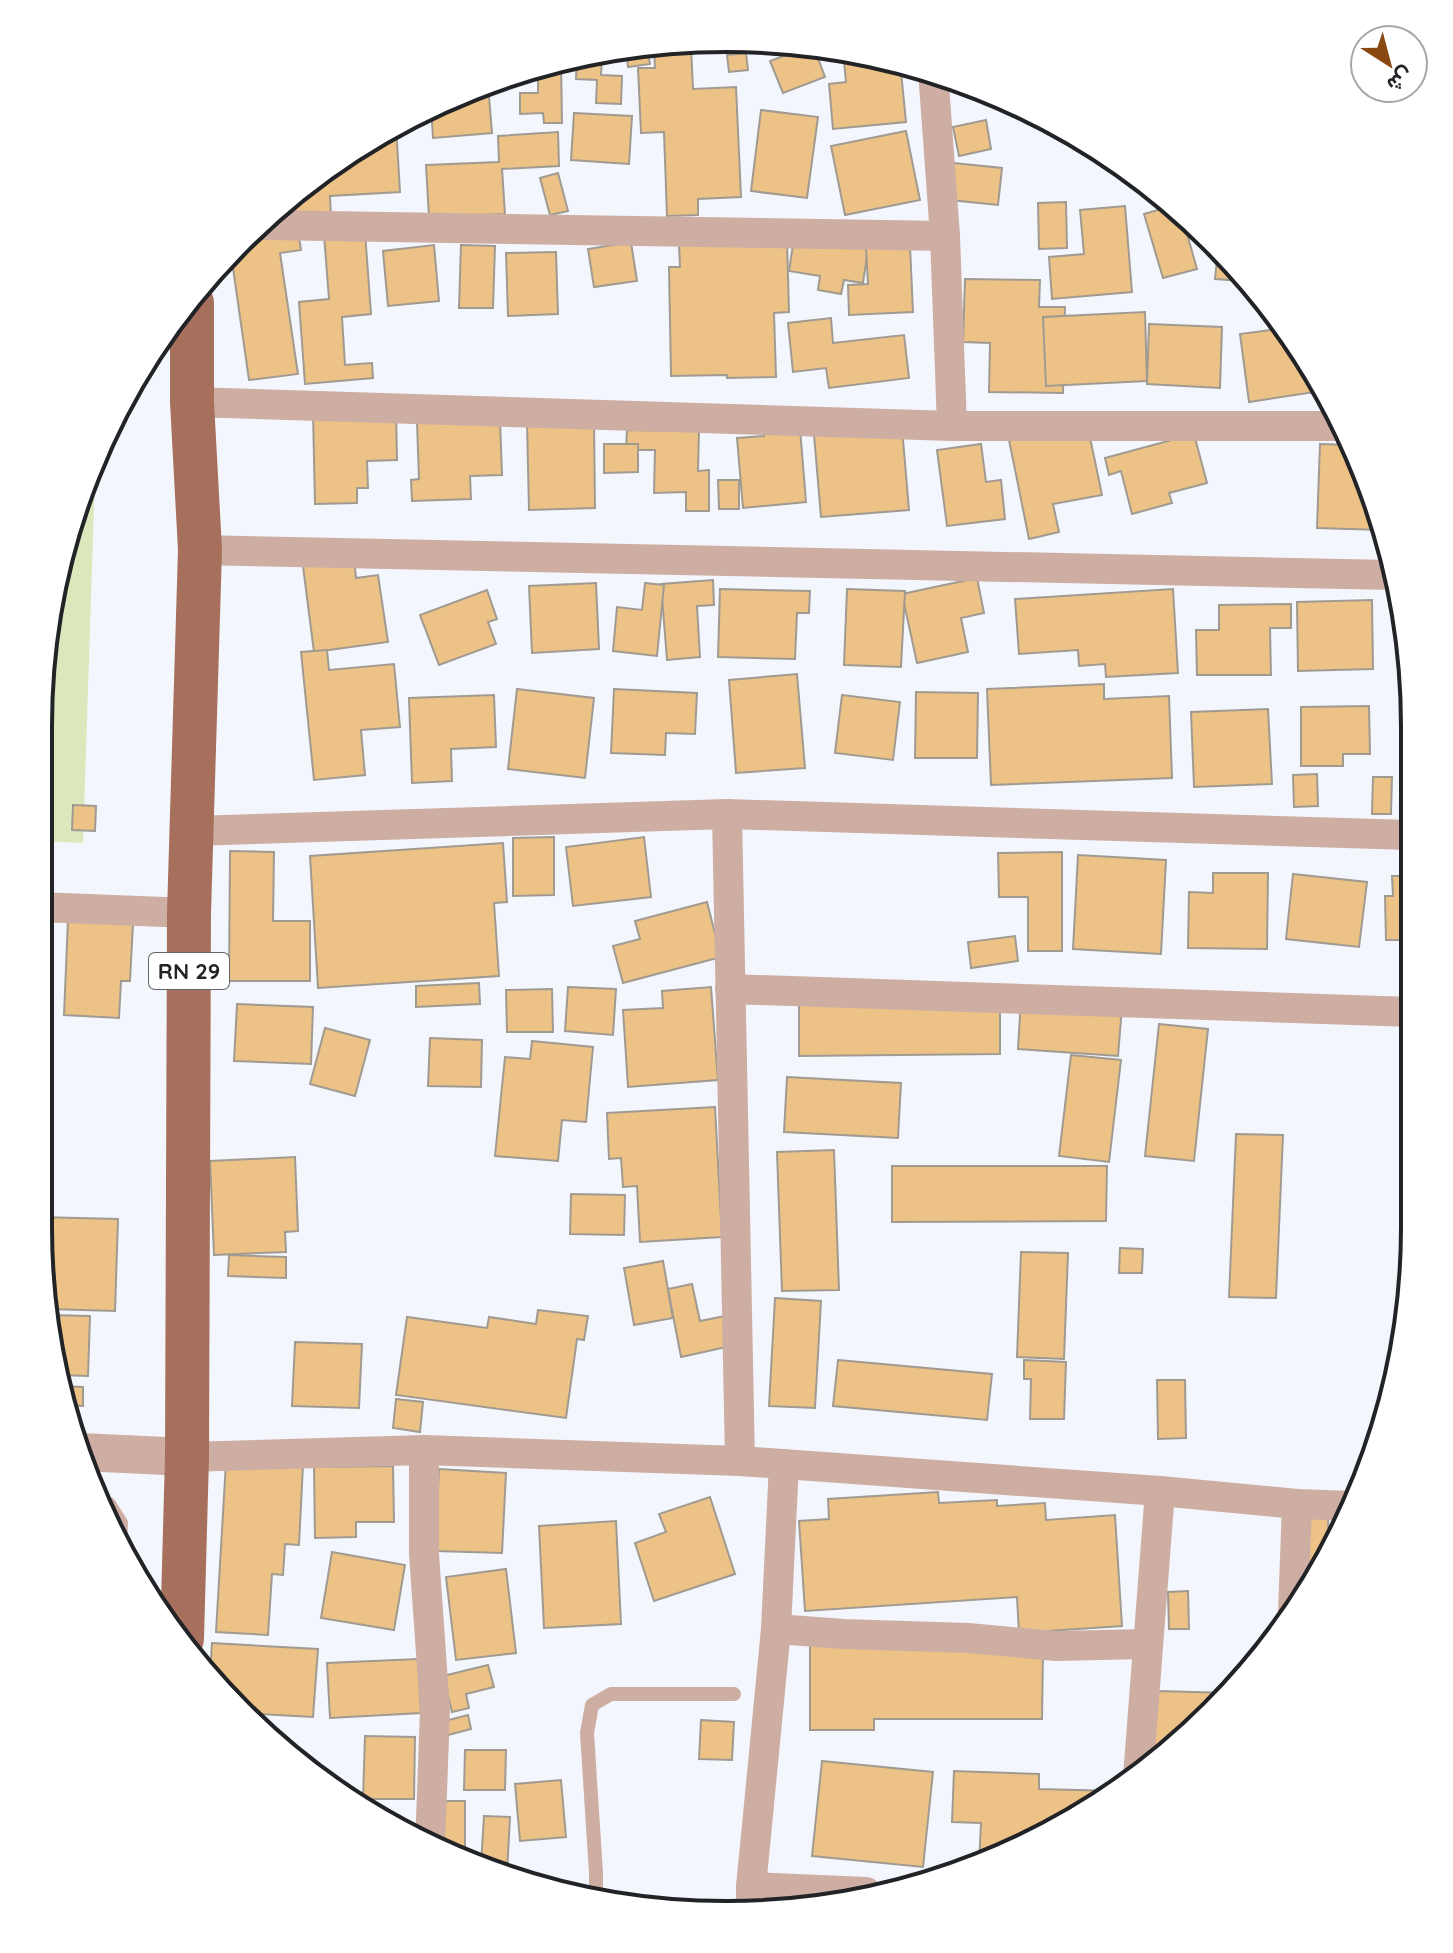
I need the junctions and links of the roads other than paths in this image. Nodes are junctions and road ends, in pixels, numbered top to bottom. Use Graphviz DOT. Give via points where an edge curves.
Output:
graph roads {
  1 [pos="934,85"];
  2 [pos="276,225"];
  3 [pos="945,236"];
  4 [pos="192,315"];
  5 [pos="192,402"];
  6 [pos="952,426"];
  7 [pos="1330,426"];
  8 [pos="200,550"];
  9 [pos="1383,575"];
  10 [pos="727,814"];
  11 [pos="192,831"];
  12 [pos="1401,835"];
  13 [pos="52,908"];
  14 [pos="189,913"];
  15 [pos="730,989"];
  16 [pos="1401,1012"];
  17 [pos="424,1450"];
  18 [pos="91,1452"];
  19 [pos="187,1457"];
  20 [pos="740,1461"];
  21 [pos="784,1464"];
  22 [pos="1160,1491"];
  23 [pos="1297,1504"];
  24 [pos="1340,1506"];
  25 [pos="1294,1591"];
  26 [pos="182,1625"];
  27 [pos="776,1629"];
  28 [pos="1147,1644"];
  29 [pos="734,1694"];
  30 [pos="1139,1760"];
  31 [pos="431,1832"];
  32 [pos="596,1888"];
  33 [pos="803,1896"];
  34 [pos="751,1900"];
  1 -- 3 [label="street"];
  2 -- 3 [label="street"];
  3 -- 6 [label="street"];
  4 -- 5 [label="main road, RN 29"];
  5 -- 6 [label="street"];
  5 -- 8 [label="main road, RN 29"];
  6 -- 7 [label="street"];
  8 -- 9 [label="street"];
  8 -- 11 [label="main road, RN 29"];
  10 -- 11 [label="street"];
  10 -- 12 [label="street"];
  10 -- 15 [label="street"];
  11 -- 14 [label="main road, RN 29"];
  13 -- 14 [label="street"];
  14 -- 19 [label="main road, RN 29"];
  15 -- 16 [label="street"];
  15 -- 20 [label="street"];
  17 -- 19 [label="street"];
  17 -- 20 [label="street"];
  17 -- 31 [label="street" via="424,1554 435,1710"];
  18 -- 19 [label="street"];
  19 -- 26 [label="main road, RN 29"];
  20 -- 21 [label="street"];
  21 -- 22 [label="street"];
  21 -- 27 [label="street"];
  22 -- 23 [label="street"];
  22 -- 28 [label="street"];
  23 -- 24 [label="street"];
  23 -- 25 [label="street"];
  27 -- 28 [label="street" via="1056,1646"];
  27 -- 34 [label="street"];
  28 -- 30 [label="street"];
  29 -- 32 [label="lane" via="611,1694 592,1705 587,1733"];
  33 -- 34 [label="street"];
}
